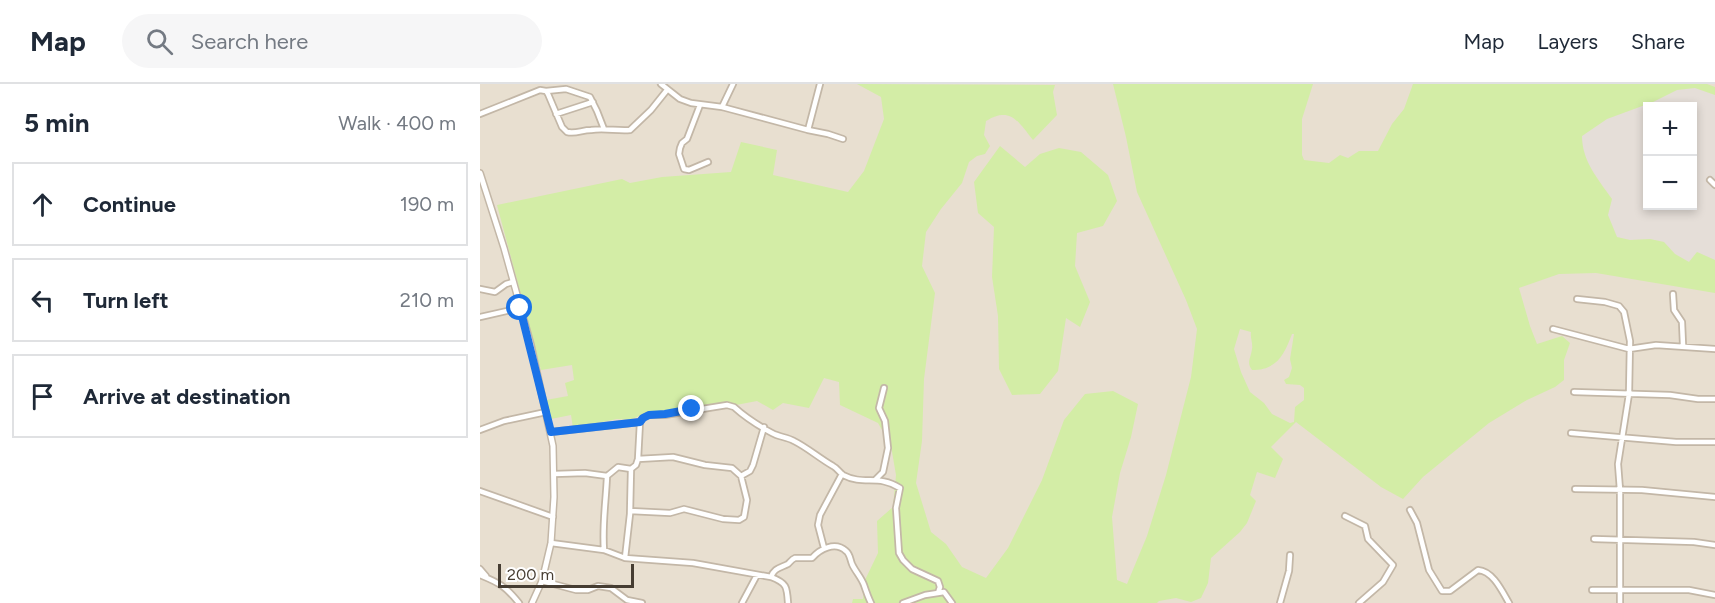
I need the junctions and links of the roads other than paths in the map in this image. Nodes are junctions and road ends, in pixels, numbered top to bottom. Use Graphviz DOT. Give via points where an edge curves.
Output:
graph roads {
  1 [pos="661,84"];
  2 [pos="733,84"];
  3 [pos="820,84"];
  4 [pos="668,90"];
  5 [pos="546,91"];
  6 [pos="593,102"];
  7 [pos="700,105"];
  8 [pos="722,107"];
  9 [pos="480,114"];
  10 [pos="556,114"];
  11 [pos="604,129"];
  12 [pos="808,130"];
  13 [pos="843,139"];
  14 [pos="708,162"];
  15 [pos="480,173"];
  16 [pos="1710,180"];
  17 [pos="1715,185"];
  18 [pos="513,282"];
  19 [pos="480,289"];
  20 [pos="1673,294"];
  21 [pos="1577,298"];
  22 [pos="520,308"];
  23 [pos="480,317"];
  24 [pos="1553,329"];
  25 [pos="1683,345"];
  26 [pos="1629,349"];
  27 [pos="1715,349"];
  28 [pos="884,388"];
  29 [pos="1574,392"];
  30 [pos="1629,394"];
  31 [pos="1715,399"];
  32 [pos="546,412"];
  33 [pos="640,422"];
  34 [pos="764,427"];
  35 [pos="480,430"];
  36 [pos="551,432"];
  37 [pos="1571,433"];
  38 [pos="1623,437"];
  39 [pos="1715,442"];
  40 [pos="638,459"];
  41 [pos="632,469"];
  42 [pos="555,474"];
  43 [pos="842,474"];
  44 [pos="607,476"];
  45 [pos="741,476"];
  46 [pos="875,480"];
  47 [pos="1575,489"];
  48 [pos="1620,490"];
  49 [pos="480,491"];
  50 [pos="1715,497"];
  51 [pos="1410,510"];
  52 [pos="630,511"];
  53 [pos="1345,516"];
  54 [pos="553,517"];
  55 [pos="1594,539"];
  56 [pos="1620,539"];
  57 [pos="550,543"];
  58 [pos="1715,546"];
  59 [pos="824,548"];
  60 [pos="604,550"];
  61 [pos="1290,555"];
  62 [pos="625,558"];
  63 [pos="480,569"];
  64 [pos="480,575"];
  65 [pos="757,575"];
  66 [pos="771,577"];
  67 [pos="488,579"];
  68 [pos="542,581"];
  69 [pos="1715,586"];
  70 [pos="1620,589"];
  71 [pos="1592,590"];
  72 [pos="938,593"];
  73 [pos="1714,594"];
  74 [pos="519,603"];
  75 [pos="532,603"];
  76 [pos="642,603"];
  77 [pos="742,603"];
  78 [pos="788,603"];
  79 [pos="871,603"];
  80 [pos="903,603"];
  81 [pos="952,603"];
  82 [pos="1280,603"];
  83 [pos="1359,603"];
  84 [pos="1509,603"];
  85 [pos="1620,603"];
  1 -- 4 [label="street"];
  2 -- 8 [label="street"];
  3 -- 12 [label="street"];
  4 -- 7 [label="street" via="680,99"];
  4 -- 11 [label="street" via="630,130"];
  5 -- 6 [label="street" via="566,89 590,97"];
  5 -- 9 [label="street" via="528,93"];
  5 -- 10 [label="street"];
  6 -- 10 [label="street"];
  6 -- 11 [label="street"];
  7 -- 8 [label="street"];
  7 -- 14 [label="street" via="679,154 684,169"];
  8 -- 12 [label="street"];
  10 -- 11 [label="street" via="567,132"];
  12 -- 13 [label="street"];
  15 -- 18 [label="street"];
  16 -- 17 [label="street"];
  18 -- 19 [label="street" via="495,292"];
  18 -- 22 [label="street"];
  20 -- 25 [label="street" via="1674,310 1682,322"];
  21 -- 26 [label="street" via="1619,306 1624,312"];
  22 -- 23 [label="street"];
  22 -- 32 [label="street"];
  24 -- 26 [label="street"];
  25 -- 26 [label="street"];
  25 -- 27 [label="street"];
  26 -- 30 [label="street"];
  28 -- 46 [label="street" via="879,408 888,448 883,472"];
  29 -- 30 [label="street"];
  30 -- 31 [label="street"];
  30 -- 38 [label="street"];
  32 -- 35 [label="street"];
  32 -- 36 [label="street"];
  33 -- 34 [label="street" via="649,415 727,405"];
  33 -- 36 [label="street"];
  33 -- 40 [label="street"];
  34 -- 43 [label="street" via="817,454"];
  34 -- 45 [label="street" via="753,465"];
  36 -- 42 [label="street"];
  37 -- 38 [label="street"];
  38 -- 39 [label="street"];
  38 -- 48 [label="street" via="1618,464"];
  40 -- 41 [label="street"];
  40 -- 45 [label="street" via="673,457 732,468"];
  41 -- 44 [label="street" via="618,468"];
  41 -- 52 [label="street"];
  42 -- 44 [label="street"];
  42 -- 54 [label="street"];
  43 -- 46 [label="street" via="862,481"];
  43 -- 59 [label="street" via="820,515 818,525"];
  44 -- 60 [label="street"];
  45 -- 52 [label="street" via="747,500 742,519 723,519 684,509 670,513"];
  46 -- 72 [label="street" via="882,479 900,488 896,508 899,553 912,569 938,580"];
  47 -- 48 [label="street"];
  48 -- 50 [label="street"];
  48 -- 56 [label="street"];
  49 -- 54 [label="street"];
  51 -- 84 [label="street" via="1430,570 1442,591 1450,591 1482,570"];
  52 -- 62 [label="street"];
  53 -- 83 [label="street" via="1365,526 1368,539 1393,565 1383,582"];
  54 -- 57 [label="street"];
  55 -- 56 [label="street"];
  56 -- 58 [label="street"];
  56 -- 70 [label="street"];
  57 -- 60 [label="street"];
  57 -- 68 [label="street"];
  59 -- 66 [label="street" via="812,558 795,558 781,565"];
  59 -- 79 [label="street" via="845,549 849,553"];
  60 -- 62 [label="street"];
  61 -- 82 [label="street"];
  62 -- 65 [label="street" via="700,564"];
  63 -- 67 [label="street"];
  64 -- 67 [label="street"];
  65 -- 66 [label="street"];
  65 -- 77 [label="street"];
  66 -- 78 [label="street" via="785,585"];
  67 -- 74 [label="street" via="510,591"];
  68 -- 75 [label="street"];
  68 -- 76 [label="street" via="576,590 611,588 627,600"];
  69 -- 73 [label="street"];
  70 -- 71 [label="street"];
  70 -- 73 [label="street"];
  70 -- 85 [label="street"];
  72 -- 80 [label="street"];
  72 -- 81 [label="street" via="944,592"];
}
